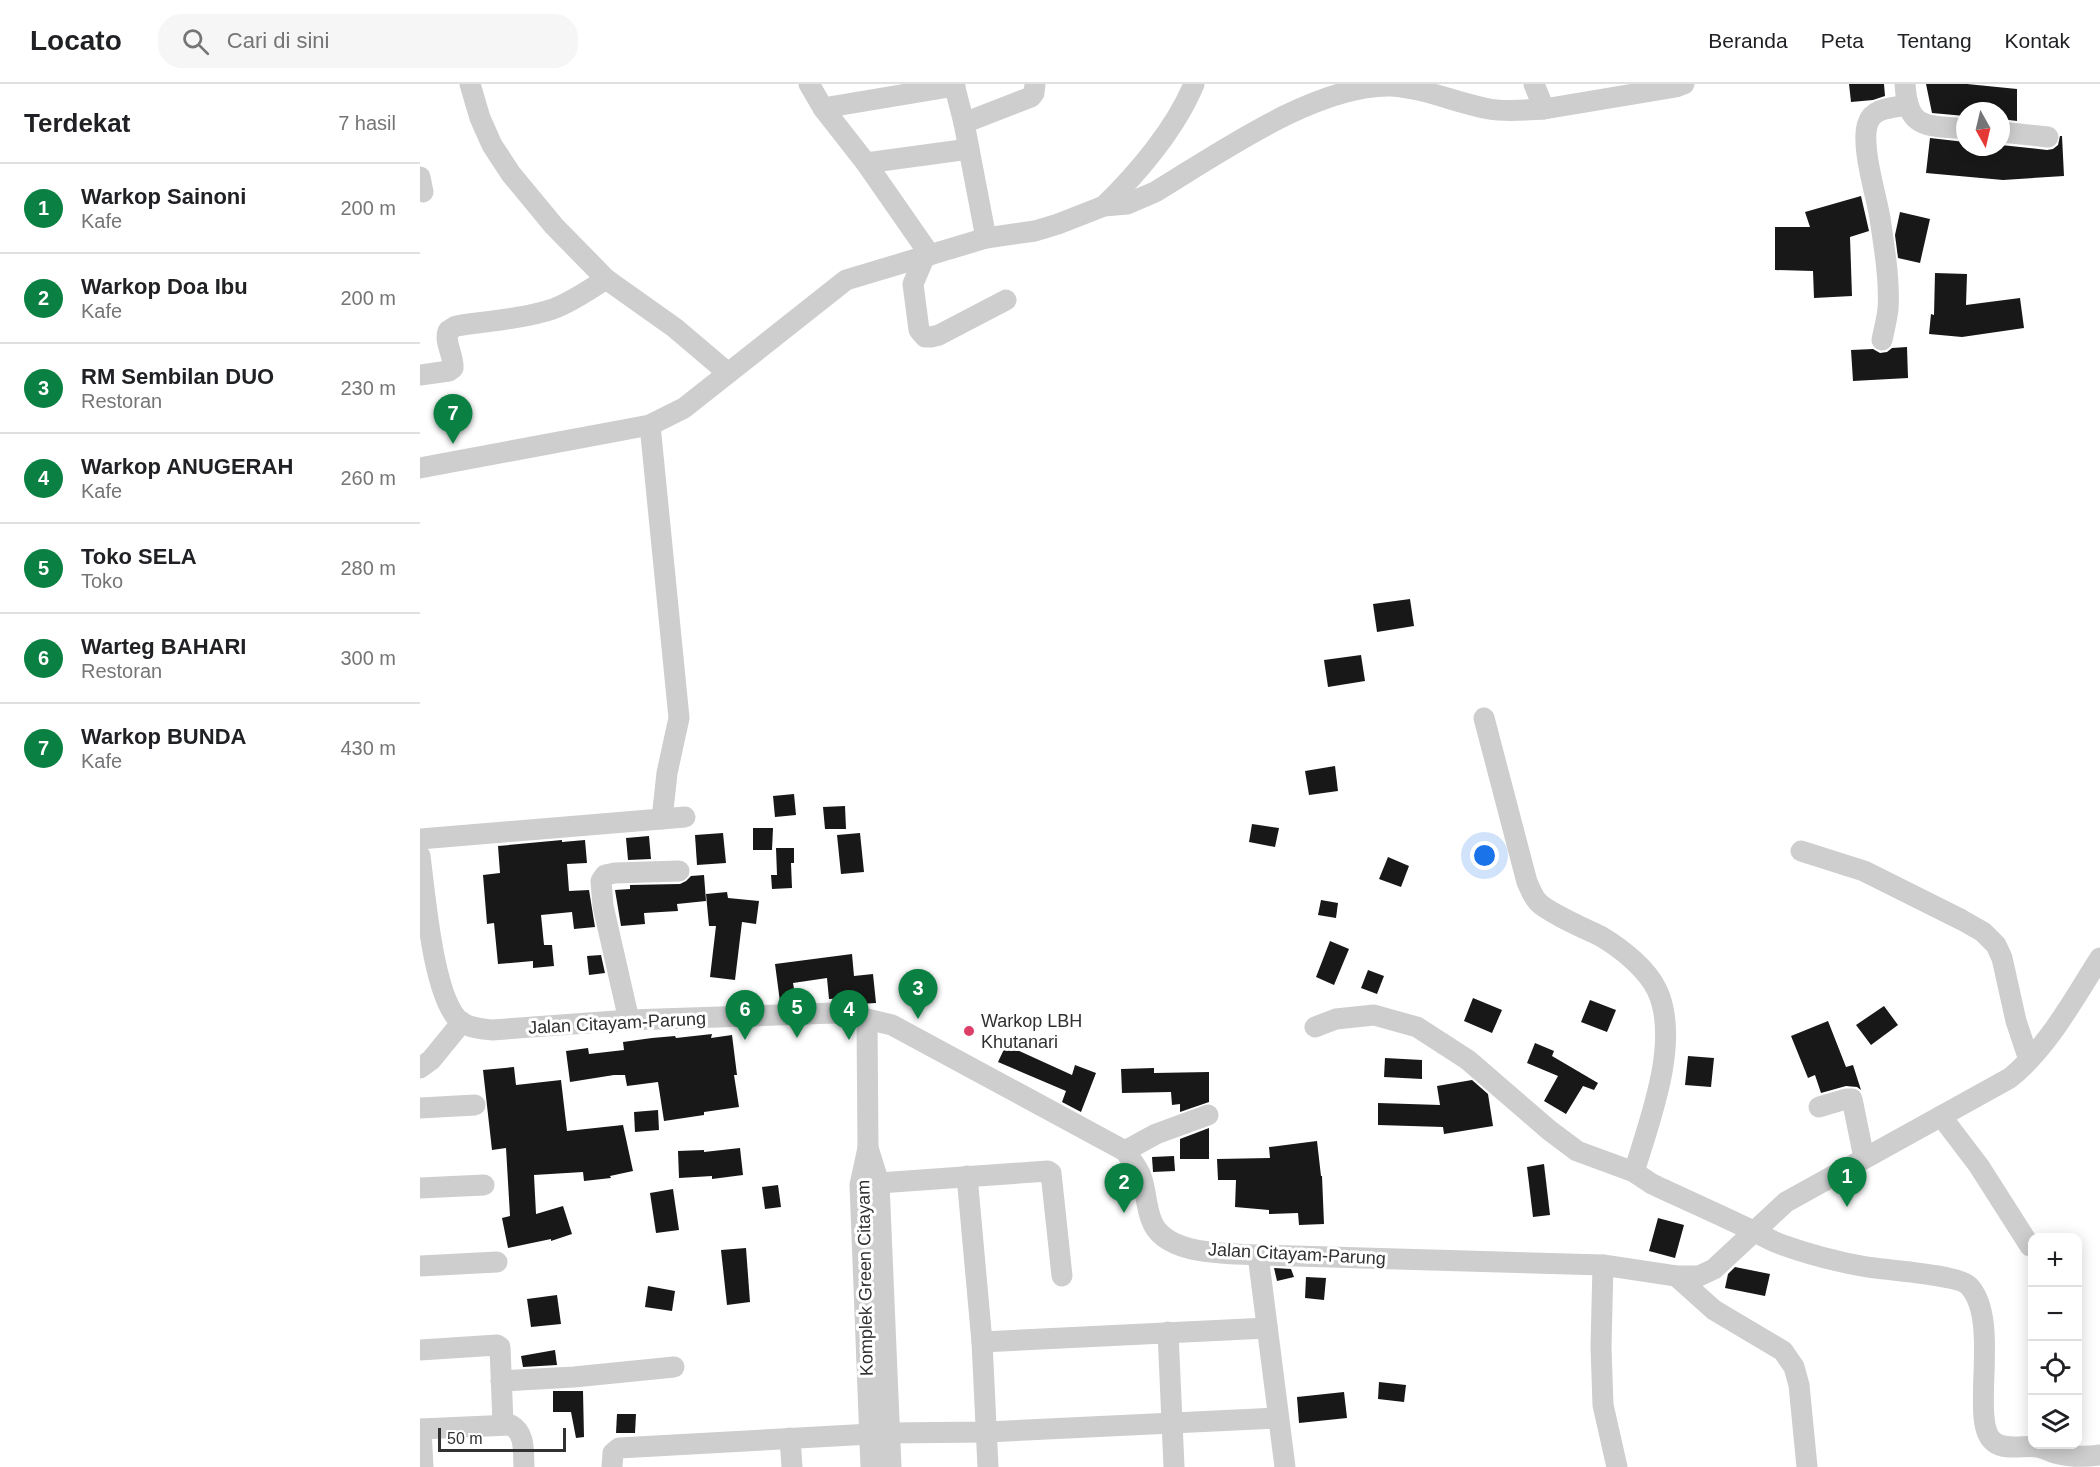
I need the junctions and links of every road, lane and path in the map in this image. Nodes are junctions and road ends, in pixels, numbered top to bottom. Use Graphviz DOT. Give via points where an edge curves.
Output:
graph roads {
  1 [pos="470,84"];
  2 [pos="809,84"];
  3 [pos="1035,84"];
  4 [pos="1194,84"];
  5 [pos="1534,84"];
  6 [pos="1684,84"];
  7 [pos="1905,84"];
  8 [pos="955,85"];
  9 [pos="1907,105"];
  10 [pos="823,108"];
  11 [pos="1544,109"];
  12 [pos="964,123"];
  13 [pos="1956,128"];
  14 [pos="2010,133"];
  15 [pos="2048,137"];
  16 [pos="969,149"];
  17 [pos="866,163"];
  18 [pos="1104,206"];
  19 [pos="986,238"];
  20 [pos="924,262"];
  21 [pos="606,279"];
  22 [pos="1006,300"];
  23 [pos="1882,340"];
  24 [pos="728,373"];
  25 [pos="420,375"];
  26 [pos="650,425"];
  27 [pos="420,468"];
  28 [pos="1484,718"];
  29 [pos="685,817"];
  30 [pos="662,819"];
  31 [pos="420,839"];
  32 [pos="1801,851"];
  33 [pos="420,856"];
  34 [pos="679,872"];
  35 [pos="425,932"];
  36 [pos="2100,958"];
  37 [pos="867,1018"];
  38 [pos="629,1020"];
  39 [pos="462,1022"];
  40 [pos="1315,1026"];
  41 [pos="2029,1060"];
  42 [pos="420,1068"];
  43 [pos="476,1105"];
  44 [pos="1819,1107"];
  45 [pos="420,1108"];
  46 [pos="1208,1115"];
  47 [pos="1941,1116"];
  48 [pos="868,1148"];
  49 [pos="1125,1151"];
  50 [pos="1864,1158"];
  51 [pos="1634,1172"];
  52 [pos="967,1176"];
  53 [pos="879,1183"];
  54 [pos="484,1185"];
  55 [pos="420,1188"];
  56 [pos="1755,1231"];
  57 [pos="2028,1243"];
  58 [pos="1258,1255"];
  59 [pos="1725,1259"];
  60 [pos="497,1262"];
  61 [pos="1603,1265"];
  62 [pos="420,1266"];
  63 [pos="1062,1276"];
  64 [pos="1676,1276"];
  65 [pos="1714,1310"];
  66 [pos="1267,1328"];
  67 [pos="1168,1332"];
  68 [pos="982,1342"];
  69 [pos="420,1350"];
  70 [pos="674,1367"];
  71 [pos="501,1382"];
  72 [pos="1278,1418"];
  73 [pos="1172,1423"];
  74 [pos="503,1424"];
  75 [pos="420,1429"];
  76 [pos="987,1432"];
  77 [pos="879,1434"];
  78 [pos="790,1438"];
  79 [pos="2100,1455"];
  80 [pos="423,1467"];
  81 [pos="524,1467"];
  82 [pos="612,1467"];
  83 [pos="792,1467"];
  84 [pos="870,1467"];
  85 [pos="891,1467"];
  86 [pos="988,1467"];
  87 [pos="1174,1467"];
  88 [pos="1285,1467"];
  89 [pos="1617,1467"];
  90 [pos="1806,1467"];
  1 -- 21 [label="street" via="485,131 511,174 554,226"];
  2 -- 10 [label="street"];
  3 -- 12 [label="street" via="1031,97"];
  4 -- 18 [label="street" via="1157,147"];
  5 -- 11 [label="street"];
  6 -- 11 [label="street"];
  7 -- 9 [label="street"];
  8 -- 10 [label="street"];
  8 -- 12 [label="street"];
  9 -- 13 [label="street" via="1911,116 1920,123"];
  9 -- 23 [label="street" via="1881,110 1872,116 1866,134 1888,290"];
  10 -- 17 [label="street"];
  11 -- 18 [label="street" via="1489,109 1413,89 1367,87 1276,119 1155,192 1127,204"];
  12 -- 16 [label="street"];
  14 -- 15 [label="street"];
  16 -- 17 [label="street"];
  16 -- 19 [label="street"];
  17 -- 20 [label="street"];
  18 -- 19 [label="street" via="1042,229"];
  19 -- 20 [label="street"];
  20 -- 22 [label="street" via="913,284 919,330 925,337 931,338"];
  20 -- 24 [label="street" via="846,280"];
  21 -- 24 [label="street" via="675,328"];
  21 -- 25 [label="street" via="553,309 448,330 453,368"];
  24 -- 26 [label="street" via="684,408"];
  26 -- 27 [label="street"];
  26 -- 30 [label="street" via="679,718"];
  28 -- 51 [label="street" via="1527,882 1538,902 1605,939 1639,965 1657,990 1665,1022 1665,1054"];
  29 -- 30 [label="street"];
  30 -- 31 [label="street"];
  32 -- 41 [label="street" via="1863,871 1983,932 2002,958"];
  33 -- 35 [label="street"];
  34 -- 38 [label="street" via="615,873 605,875 601,881"];
  35 -- 39 [label="street" via="445,997"];
  36 -- 41 [label="street, Jalan Citayam-Parung" via="2047,1040"];
  37 -- 38 [label="street, Jalan Citayam-Parung" via="834,1013"];
  37 -- 48 [label="street, Komplek Green Citayam"];
  37 -- 49 [label="street, Jalan Citayam-Parung" via="892,1025"];
  38 -- 39 [label="street, Jalan Citayam-Parung" via="492,1030"];
  39 -- 42 [label="street"];
  40 -- 51 [label="street" via="1336,1019 1374,1015 1417,1027 1468,1060 1577,1151"];
  41 -- 47 [label="street, Jalan Citayam-Parung" via="2010,1078"];
  43 -- 45 [label="street"];
  44 -- 50 [label="street" via="1852,1099"];
  46 -- 49 [label="street" via="1156,1134"];
  47 -- 50 [label="street, Jalan Citayam-Parung"];
  47 -- 57 [label="street" via="1979,1166"];
  48 -- 53 [label="street"];
  48 -- 77 [label="street, Komplek Green Citayam" via="860,1185"];
  49 -- 58 [label="street, Jalan Citayam-Parung" via="1142,1178 1156,1231 1168,1241 1210,1252"];
  50 -- 56 [label="street, Jalan Citayam-Parung" via="1786,1202"];
  51 -- 56 [label="street" via="1652,1185"];
  52 -- 53 [label="street"];
  52 -- 63 [label="street" via="1044,1170 1052,1173"];
  52 -- 68 [label="street"];
  53 -- 77 [label="street"];
  54 -- 55 [label="street"];
  56 -- 59 [label="street, Jalan Citayam-Parung"];
  56 -- 79 [label="street" via="1779,1244 1839,1261 1965,1282 1971,1287 1985,1329 1987,1436 2002,1446 2038,1447 2081,1457"];
  58 -- 61 [label="street, Jalan Citayam-Parung"];
  58 -- 66 [label="street"];
  59 -- 64 [label="street, Jalan Citayam-Parung" via="1698,1276"];
  59 -- 65 [label="street"];
  60 -- 62 [label="street"];
  61 -- 64 [label="street, Jalan Citayam-Parung"];
  61 -- 89 [label="street" via="1603,1405"];
  64 -- 65 [label="street"];
  65 -- 90 [label="street" via="1783,1351 1794,1367"];
  66 -- 67 [label="street"];
  66 -- 72 [label="street"];
  67 -- 68 [label="street"];
  67 -- 73 [label="street"];
  68 -- 76 [label="street"];
  69 -- 71 [label="street" via="497,1345"];
  70 -- 71 [label="street"];
  71 -- 74 [label="street"];
  72 -- 73 [label="street"];
  72 -- 88 [label="street"];
  73 -- 76 [label="street"];
  73 -- 87 [label="street"];
  74 -- 75 [label="street"];
  74 -- 81 [label="street" via="518,1429"];
  75 -- 80 [label="street"];
  76 -- 77 [label="street"];
  76 -- 86 [label="street"];
  77 -- 78 [label="street"];
  77 -- 84 [label="street, Komplek Green Citayam"];
  77 -- 85 [label="street"];
  78 -- 82 [label="street" via="619,1448 613,1453"];
  78 -- 83 [label="street"];
}
